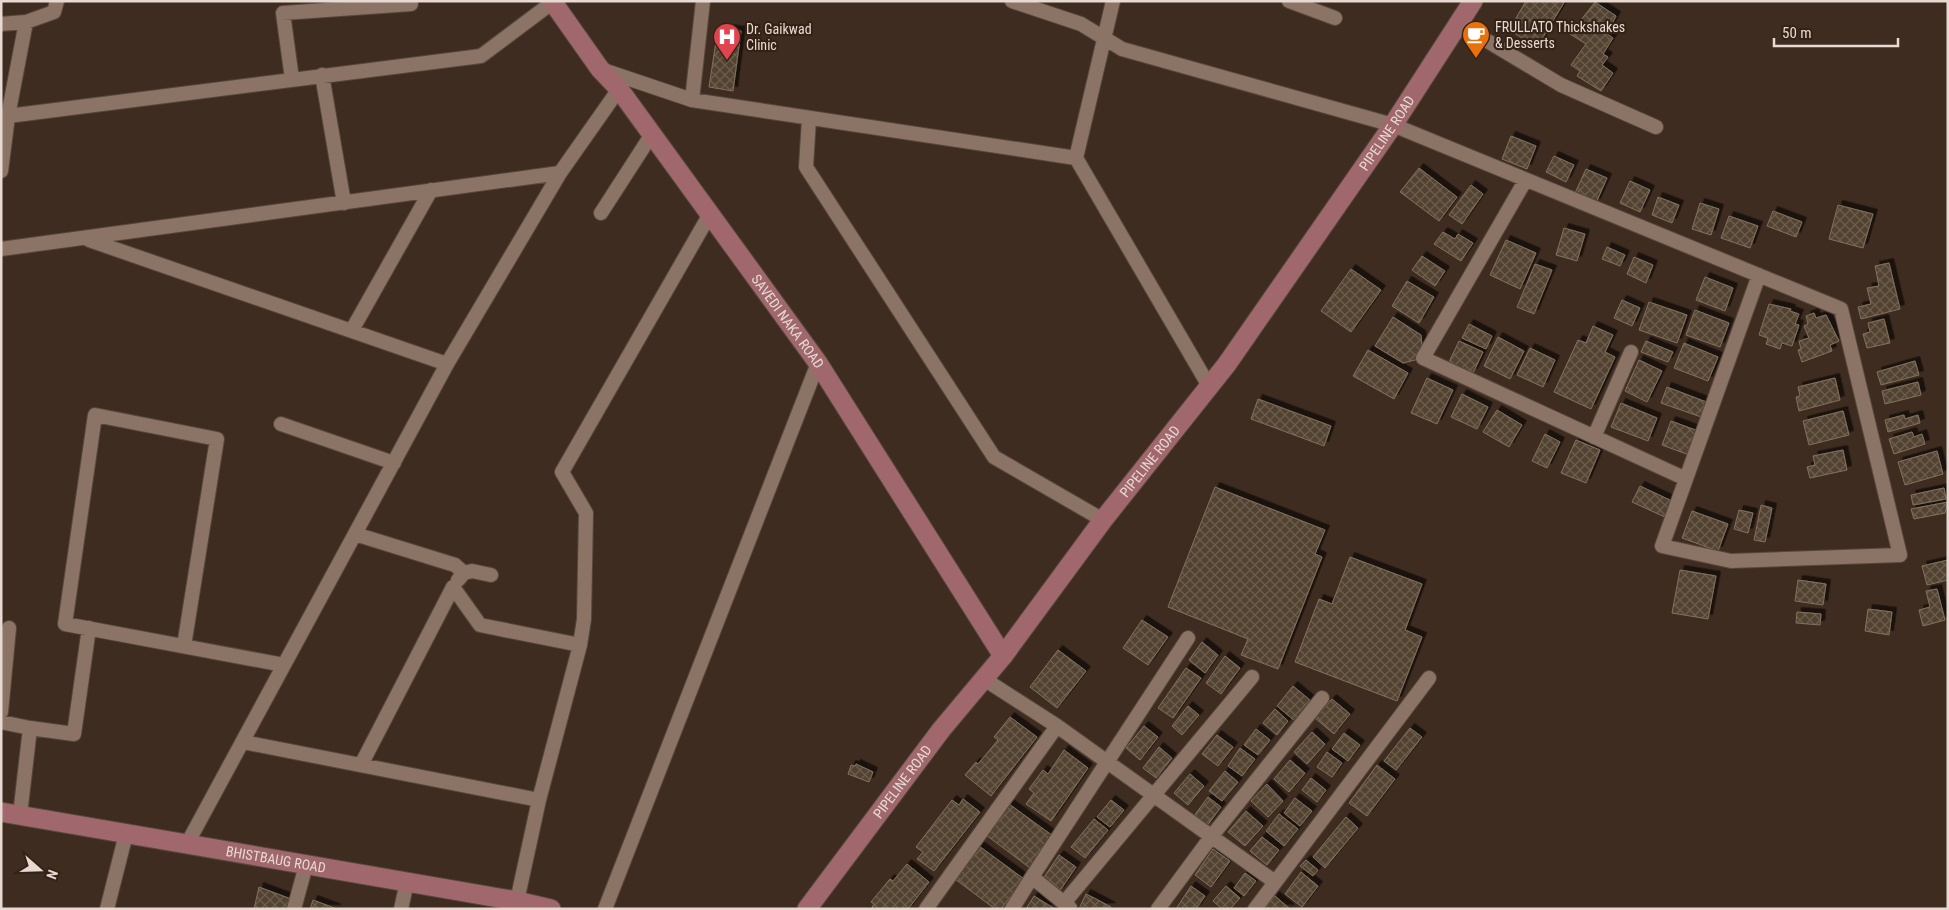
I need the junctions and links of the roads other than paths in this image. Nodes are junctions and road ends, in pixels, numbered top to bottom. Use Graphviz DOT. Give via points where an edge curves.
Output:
graph roads {
  1 [pos="57,1"];
  2 [pos="702,1"];
  3 [pos="1012,1"];
  4 [pos="1113,1"];
  5 [pos="1289,1"];
  6 [pos="1473,1"];
  7 [pos="552,2"];
  8 [pos="411,4"];
  9 [pos="1335,18"];
  10 [pos="26,22"];
  11 [pos="1,24"];
  12 [pos="1459,24"];
  13 [pos="1104,37"];
  14 [pos="600,69"];
  15 [pos="322,74"];
  16 [pos="292,78"];
  17 [pos="619,89"];
  18 [pos="692,100"];
  19 [pos="8,116"];
  20 [pos="809,119"];
  21 [pos="1393,125"];
  22 [pos="1656,127"];
  23 [pos="652,134"];
  24 [pos="4,141"];
  25 [pos="1076,158"];
  26 [pos="1,171"];
  27 [pos="560,173"];
  28 [pos="1525,180"];
  29 [pos="431,190"];
  30 [pos="344,203"];
  31 [pos="601,214"];
  32 [pos="710,214"];
  33 [pos="85,239"];
  34 [pos="1,248"];
  35 [pos="1759,276"];
  36 [pos="352,330"];
  37 [pos="1631,352"];
  38 [pos="818,363"];
  39 [pos="447,364"];
  40 [pos="1209,386"];
  41 [pos="280,424"];
  42 [pos="1594,437"];
  43 [pos="394,463"];
  44 [pos="1686,479"];
  45 [pos="1104,520"];
  46 [pos="356,534"];
  47 [pos="464,573"];
  48 [pos="491,575"];
  49 [pos="454,587"];
  50 [pos="9,628"];
  51 [pos="89,628"];
  52 [pos="1188,638"];
  53 [pos="580,645"];
  54 [pos="184,646"];
  55 [pos="1003,656"];
  56 [pos="284,666"];
  57 [pos="1252,678"];
  58 [pos="1429,678"];
  59 [pos="984,679"];
  60 [pos="1322,698"];
  61 [pos="1,712"];
  62 [pos="1,722"];
  63 [pos="1058,726"];
  64 [pos="30,728"];
  65 [pos="242,742"];
  66 [pos="1108,762"];
  67 [pos="361,765"];
  68 [pos="1154,795"];
  69 [pos="539,800"];
  70 [pos="1,812"];
  71 [pos="20,815"];
  72 [pos="126,834"];
  73 [pos="1211,837"];
  74 [pos="187,844"];
  75 [pos="306,865"];
  76 [pos="1032,877"];
  77 [pos="407,882"];
  78 [pos="1274,882"];
  79 [pos="517,901"];
  80 [pos="1067,906"];
  81 [pos="107,909"];
  82 [pos="294,909"];
  83 [pos="400,909"];
  84 [pos="551,909"];
  85 [pos="605,909"];
  86 [pos="807,909"];
  87 [pos="926,909"];
  88 [pos="1012,909"];
  89 [pos="1158,909"];
  90 [pos="1254,909"];
  1 -- 10 [label="street" via="54,12"];
  2 -- 18 [label="street"];
  3 -- 13 [label="street" via="1081,24"];
  4 -- 13 [label="street"];
  5 -- 9 [label="street"];
  6 -- 12 [label="street, PIPELINE ROAD"];
  7 -- 14 [label="street, SAVEDI NAKA ROAD"];
  7 -- 15 [label="street" via="481,56"];
  8 -- 16 [label="street" via="283,13"];
  10 -- 11 [label="street"];
  10 -- 19 [label="street"];
  12 -- 21 [label="street, PIPELINE ROAD"];
  12 -- 22 [label="street" via="1561,85"];
  13 -- 21 [label="street" via="1122,49"];
  13 -- 25 [label="street"];
  14 -- 17 [label="street, SAVEDI NAKA ROAD"];
  14 -- 18 [label="street"];
  15 -- 16 [label="street"];
  15 -- 30 [label="street"];
  16 -- 19 [label="street"];
  17 -- 23 [label="street, SAVEDI NAKA ROAD"];
  17 -- 27 [label="street"];
  18 -- 20 [label="street"];
  19 -- 24 [label="street"];
  20 -- 25 [label="street"];
  20 -- 45 [label="street" via="806,167 994,457"];
  21 -- 28 [label="street"];
  21 -- 40 [label="street, PIPELINE ROAD"];
  23 -- 31 [label="street"];
  23 -- 32 [label="street, SAVEDI NAKA ROAD"];
  24 -- 26 [label="street"];
  25 -- 40 [label="street"];
  27 -- 29 [label="street"];
  27 -- 39 [label="street"];
  28 -- 35 [label="street"];
  28 -- 42 [label="street" via="1423,358"];
  29 -- 30 [label="street"];
  29 -- 36 [label="street"];
  30 -- 33 [label="street"];
  32 -- 38 [label="street, SAVEDI NAKA ROAD"];
  32 -- 53 [label="street" via="562,472 586,513 584,619"];
  33 -- 34 [label="street"];
  33 -- 36 [label="street"];
  35 -- 44 [label="street"];
  35 -- 44 [label="street" via="1841,309 1900,555 1731,561 1662,546"];
  36 -- 39 [label="street"];
  37 -- 42 [label="street"];
  38 -- 55 [label="street, SAVEDI NAKA ROAD"];
  38 -- 85 [label="street"];
  39 -- 43 [label="street"];
  40 -- 45 [label="street, PIPELINE ROAD"];
  41 -- 43 [label="street"];
  42 -- 44 [label="street"];
  43 -- 46 [label="street"];
  45 -- 55 [label="street, PIPELINE ROAD"];
  46 -- 47 [label="street" via="455,565"];
  46 -- 56 [label="street"];
  47 -- 48 [label="street" via="472,571"];
  47 -- 49 [label="street"];
  49 -- 53 [label="street" via="480,625"];
  49 -- 67 [label="street"];
  50 -- 61 [label="street"];
  51 -- 54 [label="street"];
  51 -- 54 [label="street" via="65,624 95,415 217,439"];
  51 -- 64 [label="street" via="74,734"];
  52 -- 66 [label="street"];
  53 -- 69 [label="street"];
  54 -- 56 [label="street"];
  55 -- 59 [label="street, PIPELINE ROAD"];
  56 -- 65 [label="street"];
  57 -- 68 [label="street"];
  58 -- 78 [label="street"];
  59 -- 63 [label="street"];
  59 -- 86 [label="street, PIPELINE ROAD" via="941,730"];
  60 -- 73 [label="street"];
  62 -- 64 [label="street"];
  63 -- 66 [label="street"];
  63 -- 87 [label="street"];
  64 -- 71 [label="street"];
  65 -- 67 [label="street"];
  65 -- 74 [label="street"];
  66 -- 68 [label="street"];
  66 -- 76 [label="street"];
  67 -- 69 [label="street"];
  68 -- 73 [label="street"];
  68 -- 80 [label="street"];
  69 -- 79 [label="street"];
  70 -- 71 [label="street, BHISTBAUG ROAD"];
  71 -- 72 [label="street, BHISTBAUG ROAD"];
  72 -- 74 [label="street, BHISTBAUG ROAD"];
  72 -- 81 [label="street"];
  73 -- 78 [label="street"];
  73 -- 89 [label="street"];
  74 -- 75 [label="street, BHISTBAUG ROAD"];
  75 -- 77 [label="street, BHISTBAUG ROAD"];
  75 -- 82 [label="street"];
  76 -- 80 [label="street"];
  76 -- 88 [label="street"];
  77 -- 79 [label="street, BHISTBAUG ROAD"];
  77 -- 83 [label="street"];
  78 -- 90 [label="street"];
  79 -- 84 [label="street, BHISTBAUG ROAD"];
}
